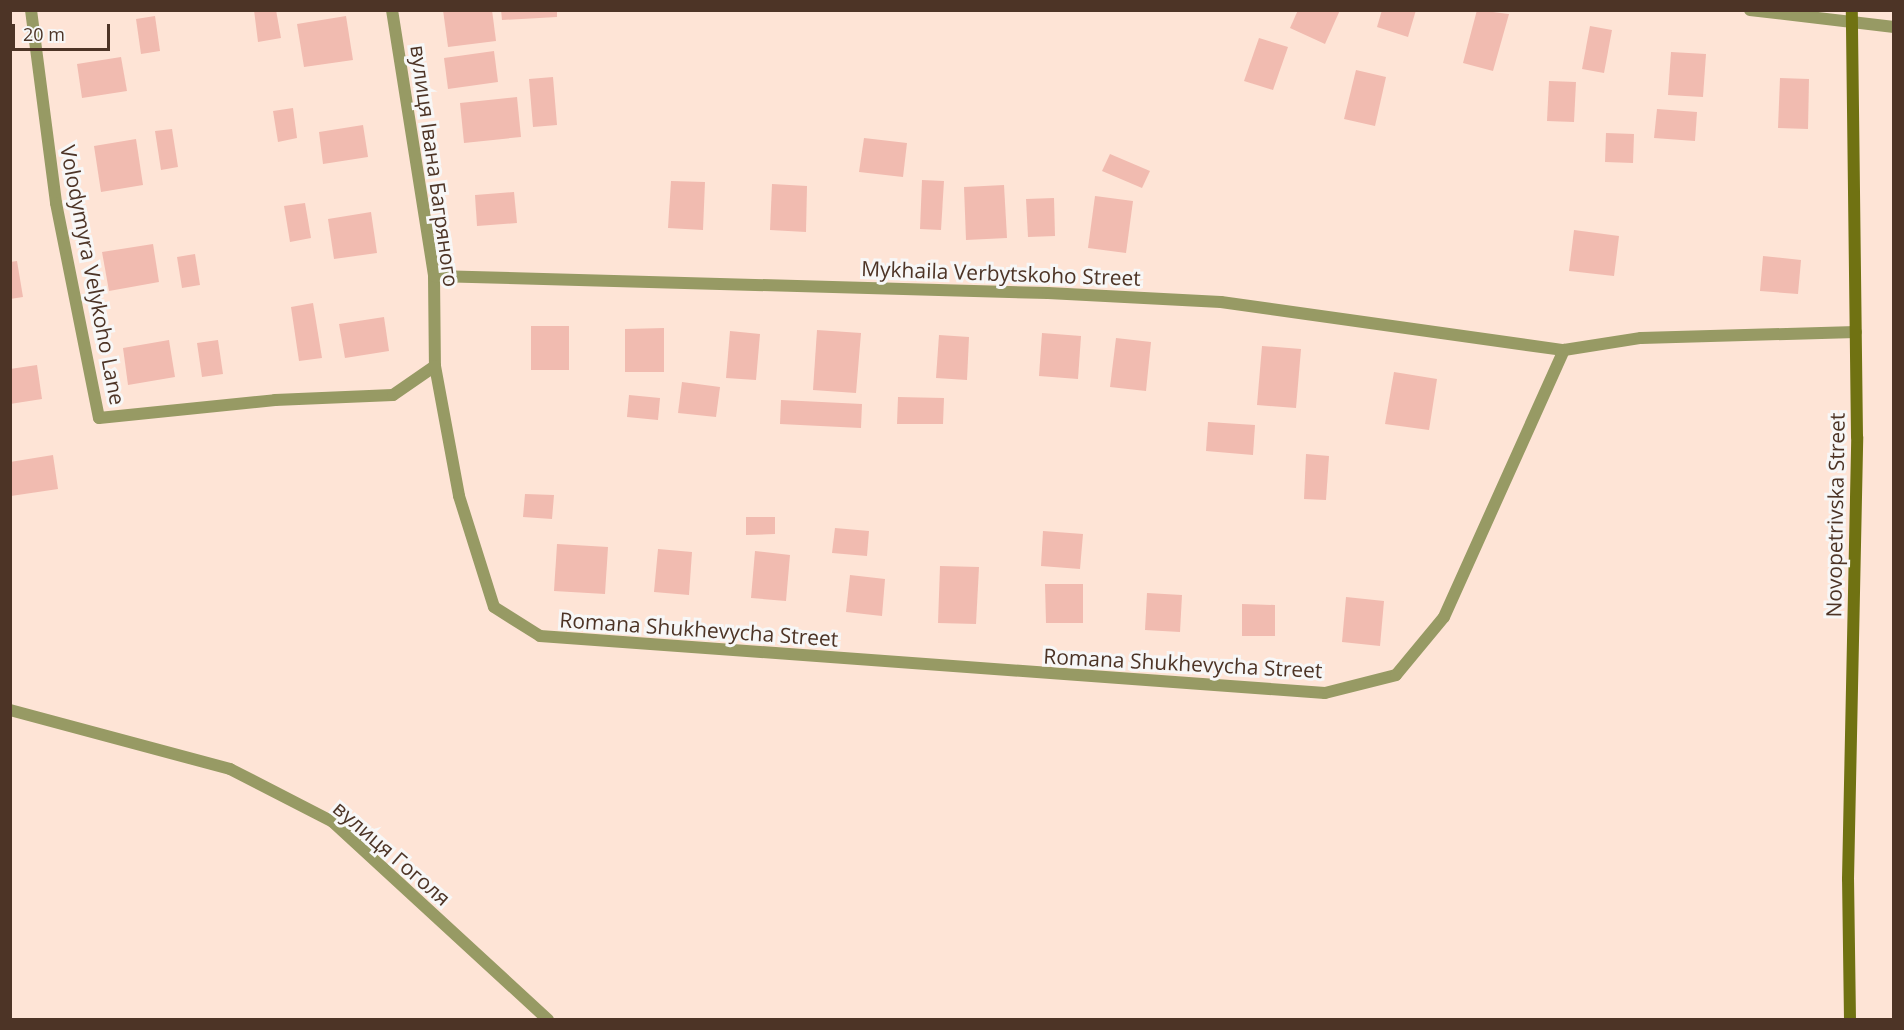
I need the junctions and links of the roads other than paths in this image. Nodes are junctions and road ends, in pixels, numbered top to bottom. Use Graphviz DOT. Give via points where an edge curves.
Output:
graph roads {
  1 [pos="31,10"];
  2 [pos="392,10"];
  3 [pos="1750,10"];
  4 [pos="1852,16"];
  5 [pos="1893,27"];
  6 [pos="434,276"];
  7 [pos="1856,333"];
  8 [pos="1564,350"];
  9 [pos="435,366"];
  10 [pos="494,607"];
  11 [pos="10,710"];
  12 [pos="548,1020"];
  13 [pos="1850,1020"];
  1 -- 9 [label="street, Volodymyra Velykoho Lane" via="56,203 99,418 275,400 393,394"];
  2 -- 6 [label="street, вулиця Івана Багряного"];
  3 -- 4 [label="street"];
  4 -- 5 [label="street"];
  4 -- 7 [label="street, Novopetrivska Street"];
  6 -- 8 [label="street, Mykhaila Verbytskoho Street" via="1047,293 1221,302"];
  6 -- 9 [label="street, вулиця Івана Багряного"];
  7 -- 8 [label="street" via="1641,338"];
  7 -- 13 [label="street, Novopetrivska Street" via="1848,879"];
  8 -- 10 [label="street, Romana Shukhevycha Street" via="1444,617 1396,675 1325,693 540,636"];
  9 -- 10 [label="street, вулиця Івана Багряного" via="459,496"];
  11 -- 12 [label="street, вулиця Гоголя" via="230,769 333,822"];
}
